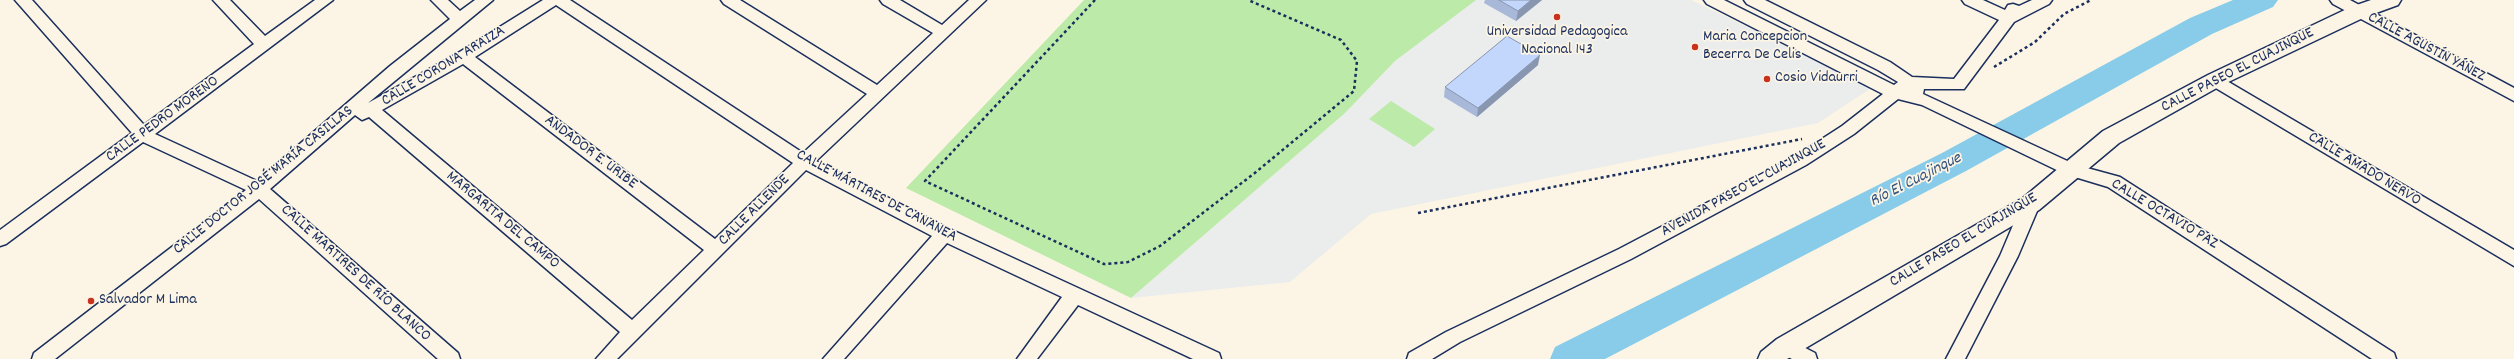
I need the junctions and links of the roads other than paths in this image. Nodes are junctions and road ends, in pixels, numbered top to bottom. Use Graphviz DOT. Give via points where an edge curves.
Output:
graph roads {
  1 [pos="23,0"];
  2 [pos="221,0"];
  3 [pos="325,0"];
  4 [pos="439,0"];
  5 [pos="485,0"];
  6 [pos="554,0"];
  7 [pos="559,0"];
  8 [pos="729,0"];
  9 [pos="888,0"];
  10 [pos="978,0"];
  11 [pos="1712,0"];
  12 [pos="1752,0"];
  13 [pos="1970,0"];
  14 [pos="2017,0"];
  15 [pos="2044,0"];
  16 [pos="2338,0"];
  17 [pos="2390,0"];
  18 [pos="2358,12"];
  19 [pos="2009,18"];
  20 [pos="459,19"];
  21 [pos="943,32"];
  22 [pos="264,45"];
  23 [pos="464,57"];
  24 [pos="2215,80"];
  25 [pos="1909,82"];
  26 [pos="877,93"];
  27 [pos="1895,93"];
  28 [pos="2514,96"];
  29 [pos="1926,100"];
  30 [pos="371,110"];
  31 [pos="331,128"];
  32 [pos="142,135"];
  33 [pos="804,162"];
  34 [pos="2071,170"];
  35 [pos="259,189"];
  36 [pos="2031,204"];
  37 [pos="944,234"];
  38 [pos="0,239"];
  39 [pos="716,250"];
  40 [pos="2514,259"];
  41 [pos="1074,296"];
  42 [pos="633,332"];
  43 [pos="1778,353"];
  44 [pos="41,359"];
  45 [pos="451,359"];
  46 [pos="605,359"];
  47 [pos="832,359"];
  48 [pos="1026,359"];
  49 [pos="1212,359"];
  50 [pos="1416,359"];
  51 [pos="1808,359"];
  52 [pos="1955,359"];
  53 [pos="2387,359"];
  1 -- 32 [label="street"];
  2 -- 22 [label="street"];
  3 -- 22 [label="street, CALLE PEDRO MORENO"];
  4 -- 20 [label="street"];
  5 -- 20 [label="street, CALLE DOCTOR JOSÉ MARÍA CASILLAS"];
  6 -- 23 [label="street, CALLE CORONA ARAIZA"];
  7 -- 33 [label="street, CALLE MÁRTIRES DE CANANEA"];
  8 -- 26 [label="street"];
  9 -- 21 [label="street"];
  10 -- 21 [label="street, CALLE ALLENDE"];
  11 -- 27 [label="street, CALLE OCTAVIO PAZ"];
  12 -- 25 [label="street, CALLE OCTAVIO PAZ" via="1884,66"];
  13 -- 19 [label="street"];
  14 -- 19 [label="street"];
  15 -- 19 [label="street"];
  16 -- 18 [label="street, CALLE AGUSTÍN YÁÑEZ"];
  17 -- 18 [label="street, CALLE PASEO EL CUAJINQUE"];
  18 -- 24 [label="street, CALLE PASEO EL CUAJINQUE"];
  18 -- 28 [label="street, CALLE AGUSTÍN YÁÑEZ"];
  19 -- 25 [label="street" via="1958,85"];
  20 -- 31 [label="street, CALLE DOCTOR JOSÉ MARÍA CASILLAS"];
  21 -- 26 [label="street, CALLE ALLENDE"];
  22 -- 32 [label="street, CALLE PEDRO MORENO"];
  23 -- 30 [label="street, CALLE CORONA ARAIZA"];
  23 -- 39 [label="street, ANDADOR E. URIBE"];
  24 -- 34 [label="street, CALLE PASEO EL CUAJINQUE" via="2111,137"];
  24 -- 40 [label="street, CALLE AMADO NERVO"];
  25 -- 27 [label="street, AVENIDA PASEO EL CUAJINQUE"];
  25 -- 29 [label="street, CALLE OCTAVIO PAZ"];
  26 -- 33 [label="street, CALLE ALLENDE"];
  27 -- 29 [label="street, CALLE OCTAVIO PAZ"];
  27 -- 50 [label="street, AVENIDA PASEO EL CUAJINQUE" via="1848,130 1800,161 1625,254 1453,337"];
  29 -- 34 [label="street, CALLE OCTAVIO PAZ"];
  30 -- 31 [label="street, CALLE CORONA ARAIZA"];
  30 -- 42 [label="street, MARGARITA DEL CAMPO"];
  31 -- 35 [label="street, CALLE DOCTOR JOSÉ MARÍA CASILLAS"];
  32 -- 35 [label="street, CALLE MARTIRES DE RÍO BLANCO"];
  32 -- 38 [label="street, CALLE PEDRO MORENO"];
  33 -- 37 [label="street, CALLE MÁRTIRES DE CANANEA"];
  33 -- 39 [label="street, CALLE ALLENDE"];
  34 -- 36 [label="street, CALLE PASEO EL CUAJINQUE"];
  34 -- 53 [label="street, CALLE OCTAVIO PAZ" via="2114,182"];
  35 -- 44 [label="street, CALLE DOCTOR JOSÉ MARÍA CASILLAS"];
  35 -- 45 [label="street, CALLE MARTIRES DE RÍO BLANCO"];
  36 -- 43 [label="street, CALLE PASEO EL CUAJINQUE"];
  36 -- 52 [label="street" via="2009,256"];
  37 -- 41 [label="street, CALLE MÁRTIRES DE CANANEA"];
  37 -- 47 [label="street"];
  39 -- 42 [label="street, CALLE ALLENDE"];
  41 -- 48 [label="street"];
  41 -- 49 [label="street, CALLE MÁRTIRES DE CANANEA"];
  42 -- 46 [label="street, CALLE ALLENDE"];
  43 -- 51 [label="street"];
}
